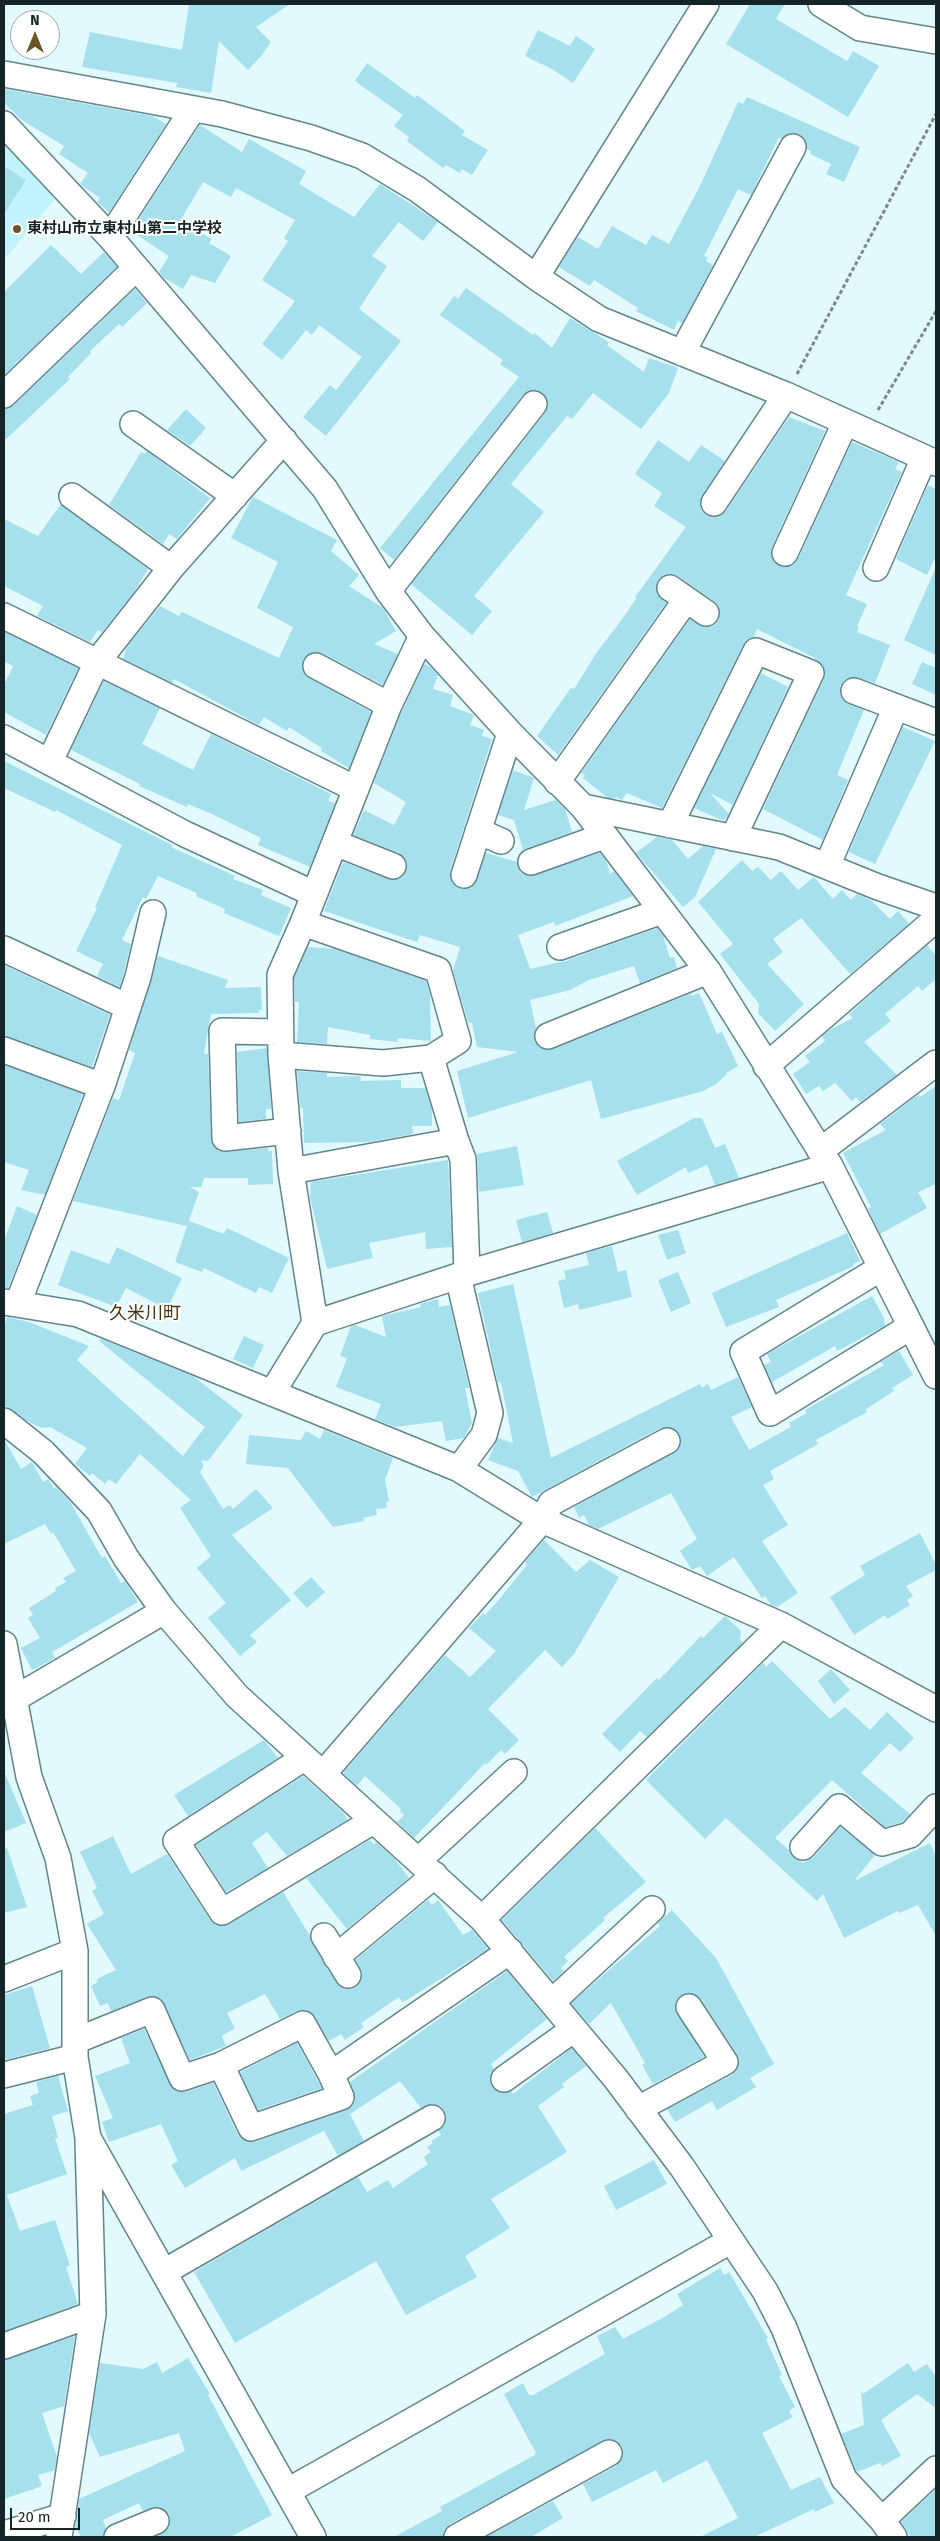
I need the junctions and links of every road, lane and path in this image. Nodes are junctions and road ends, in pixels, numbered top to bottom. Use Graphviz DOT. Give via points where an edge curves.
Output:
graph roads {
  1 [pos="706,4"];
  2 [pos="821,4"];
  3 [pos="936,41"];
  4 [pos="4,74"];
  5 [pos="193,109"];
  6 [pos="936,114"];
  7 [pos="4,124"];
  8 [pos="793,147"];
  9 [pos="110,237"];
  10 [pos="135,269"];
  11 [pos="536,277"];
  12 [pos="936,311"];
  13 [pos="682,353"];
  14 [pos="4,395"];
  15 [pos="786,395"];
  16 [pos="534,404"];
  17 [pos="133,424"];
  18 [pos="855,428"];
  19 [pos="284,440"];
  20 [pos="930,461"];
  21 [pos="72,496"];
  22 [pos="235,496"];
  23 [pos="714,503"];
  24 [pos="785,553"];
  25 [pos="171,568"];
  26 [pos="876,568"];
  27 [pos="388,591"];
  28 [pos="687,601"];
  29 [pos="4,616"];
  30 [pos="422,636"];
  31 [pos="97,662"];
  32 [pos="316,666"];
  33 [pos="854,691"];
  34 [pos="389,705"];
  35 [pos="896,707"];
  36 [pos="936,722"];
  37 [pos="510,733"];
  38 [pos="4,738"];
  39 [pos="50,761"];
  40 [pos="557,782"];
  41 [pos="356,789"];
  42 [pos="582,807"];
  43 [pos="670,825"];
  44 [pos="478,831"];
  45 [pos="604,836"];
  46 [pos="733,838"];
  47 [pos="501,841"];
  48 [pos="335,843"];
  49 [pos="532,862"];
  50 [pos="393,866"];
  51 [pos="827,866"];
  52 [pos="464,875"];
  53 [pos="314,894"];
  54 [pos="936,906"];
  55 [pos="662,911"];
  56 [pos="153,913"];
  57 [pos="936,919"];
  58 [pos="303,923"];
  59 [pos="560,947"];
  60 [pos="4,949"];
  61 [pos="708,971"];
  62 [pos="128,1007"];
  63 [pos="548,1036"];
  64 [pos="281,1043"];
  65 [pos="4,1050"];
  66 [pos="431,1058"];
  67 [pos="936,1062"];
  68 [pos="766,1066"];
  69 [pos="102,1086"];
  70 [pos="288,1131"];
  71 [pos="456,1141"];
  72 [pos="825,1159"];
  73 [pos="291,1171"];
  74 [pos="881,1268"];
  75 [pos="462,1275"];
  76 [pos="11,1302"];
  77 [pos="315,1323"];
  78 [pos="910,1327"];
  79 [pos="936,1376"];
  80 [pos="272,1393"];
  81 [pos="4,1421"];
  82 [pos="667,1440"];
  83 [pos="459,1469"];
  84 [pos="542,1520"];
  85 [pos="164,1610"];
  86 [pos="780,1625"];
  87 [pos="4,1644"];
  88 [pos="14,1700"];
  89 [pos="936,1709"];
  90 [pos="314,1766"];
  91 [pos="514,1772"];
  92 [pos="936,1808"];
  93 [pos="373,1820"];
  94 [pos="803,1847"];
  95 [pos="427,1868"];
  96 [pos="652,1909"];
  97 [pos="482,1918"];
  98 [pos="75,1951"];
  99 [pos="510,1951"];
  100 [pos="336,1956"];
  101 [pos="4,1979"];
  102 [pos="552,2001"];
  103 [pos="689,2007"];
  104 [pos="574,2029"];
  105 [pos="75,2049"];
  106 [pos="221,2065"];
  107 [pos="331,2074"];
  108 [pos="4,2075"];
  109 [pos="504,2079"];
  110 [pos="638,2109"];
  111 [pos="432,2118"];
  112 [pos="88,2138"];
  113 [pos="730,2241"];
  114 [pos="164,2272"];
  115 [pos="93,2314"];
  116 [pos="4,2343"];
  117 [pos="609,2453"];
  118 [pos="936,2469"];
  119 [pos="288,2491"];
  120 [pos="156,2521"];
  121 [pos="61,2527"];
  122 [pos="888,2529"];
  123 [pos="4,2534"];
  124 [pos="117,2537"];
  125 [pos="313,2537"];
  126 [pos="457,2537"];
  1 -- 11 [label="street"];
  2 -- 3 [label="street" via="860,28"];
  4 -- 5 [label="street"];
  5 -- 9 [label="street"];
  5 -- 11 [label="street" via="310,138 362,156 416,189"];
  6 -- 15 [label="path"];
  7 -- 9 [label="street"];
  8 -- 13 [label="street"];
  9 -- 10 [label="street"];
  10 -- 14 [label="street"];
  10 -- 19 [label="street"];
  11 -- 13 [label="street" via="599,319"];
  12 -- 18 [label="path"];
  13 -- 15 [label="street"];
  15 -- 18 [label="street"];
  15 -- 23 [label="street"];
  16 -- 27 [label="street"];
  17 -- 22 [label="street"];
  18 -- 20 [label="street"];
  18 -- 24 [label="street"];
  19 -- 22 [label="street"];
  19 -- 27 [label="street" via="325,489"];
  20 -- 26 [label="street"];
  21 -- 25 [label="street"];
  22 -- 25 [label="street"];
  25 -- 31 [label="street"];
  27 -- 30 [label="street"];
  28 -- 40 [label="street"];
  29 -- 31 [label="street"];
  30 -- 34 [label="street"];
  30 -- 37 [label="street"];
  31 -- 39 [label="street"];
  31 -- 41 [label="street"];
  32 -- 34 [label="street"];
  33 -- 35 [label="street"];
  34 -- 41 [label="street"];
  35 -- 36 [label="street"];
  35 -- 51 [label="street"];
  37 -- 40 [label="street"];
  37 -- 44 [label="street"];
  38 -- 39 [label="street"];
  39 -- 53 [label="street" via="185,834"];
  40 -- 42 [label="street"];
  41 -- 48 [label="street"];
  42 -- 43 [label="street"];
  42 -- 45 [label="street"];
  43 -- 46 [label="street"];
  43 -- 46 [label="street" via="756,651 811,673"];
  44 -- 47 [label="street"];
  44 -- 52 [label="street"];
  45 -- 49 [label="street"];
  45 -- 55 [label="street"];
  46 -- 51 [label="street" via="779,847"];
  48 -- 50 [label="street"];
  48 -- 53 [label="street"];
  51 -- 54 [label="street"];
  53 -- 58 [label="street"];
  55 -- 59 [label="street"];
  55 -- 61 [label="street"];
  56 -- 62 [label="street"];
  57 -- 68 [label="street"];
  58 -- 64 [label="street" via="280,975"];
  58 -- 66 [label="street" via="438,970 458,1041"];
  60 -- 62 [label="street"];
  61 -- 63 [label="street"];
  61 -- 68 [label="street"];
  62 -- 69 [label="street"];
  64 -- 66 [label="street" via="383,1063"];
  64 -- 70 [label="street"];
  64 -- 70 [label="street" via="222,1031 225,1138"];
  65 -- 69 [label="street"];
  66 -- 71 [label="street"];
  67 -- 72 [label="street"];
  68 -- 72 [label="street"];
  69 -- 76 [label="street"];
  70 -- 73 [label="street"];
  71 -- 73 [label="street"];
  71 -- 75 [label="street" via="464,1159"];
  72 -- 74 [label="street"];
  72 -- 75 [label="street"];
  73 -- 77 [label="street"];
  74 -- 78 [label="street"];
  74 -- 78 [label="street" via="744,1352 770,1413"];
  75 -- 77 [label="street"];
  75 -- 83 [label="street" via="490,1413 484,1435"];
  76 -- 80 [label="street" via="78,1314"];
  77 -- 80 [label="street"];
  78 -- 79 [label="street"];
  80 -- 83 [label="street"];
  81 -- 85 [label="street" via="43,1452 100,1511 126,1558"];
  82 -- 84 [label="street" via="551,1503"];
  83 -- 84 [label="street"];
  84 -- 86 [label="street"];
  84 -- 90 [label="street"];
  85 -- 88 [label="street"];
  85 -- 90 [label="street" via="237,1696"];
  86 -- 89 [label="street"];
  86 -- 97 [label="street"];
  87 -- 88 [label="street"];
  88 -- 98 [label="street" via="29,1778 58,1858"];
  90 -- 93 [label="street"];
  90 -- 93 [label="street" via="176,1841 222,1912"];
  91 -- 95 [label="street"];
  92 -- 94 [label="street" via="910,1835 882,1843 839,1807"];
  93 -- 95 [label="street"];
  95 -- 97 [label="street"];
  95 -- 100 [label="street"];
  96 -- 102 [label="street"];
  97 -- 99 [label="street"];
  98 -- 101 [label="street"];
  98 -- 105 [label="street"];
  99 -- 102 [label="street"];
  99 -- 107 [label="street"];
  102 -- 104 [label="street"];
  103 -- 110 [label="street" via="725,2062"];
  104 -- 109 [label="street"];
  104 -- 110 [label="street"];
  105 -- 106 [label="street" via="152,2010 182,2078"];
  105 -- 108 [label="street"];
  105 -- 112 [label="street"];
  106 -- 107 [label="street" via="303,2024"];
  106 -- 107 [label="street" via="251,2128 340,2097"];
  110 -- 113 [label="street" via="682,2167"];
  111 -- 114 [label="street"];
  112 -- 114 [label="street"];
  112 -- 115 [label="street"];
  113 -- 119 [label="street"];
  113 -- 122 [label="street" via="784,2328 844,2479"];
  114 -- 119 [label="street"];
  115 -- 116 [label="street"];
  115 -- 121 [label="street"];
  117 -- 126 [label="street"];
  118 -- 122 [label="street"];
  119 -- 125 [label="street"];
  120 -- 124 [label="street"];
  121 -- 123 [label="street"];
}
